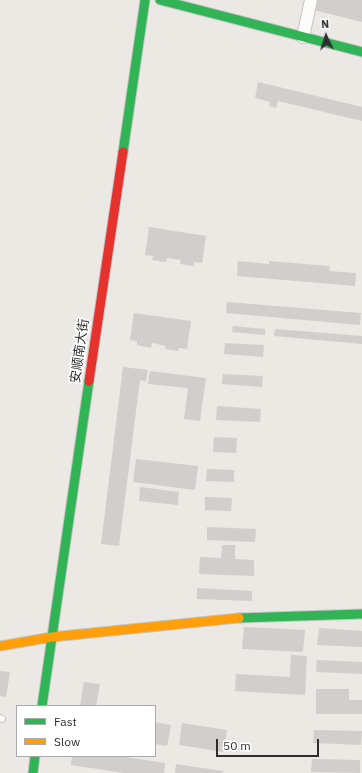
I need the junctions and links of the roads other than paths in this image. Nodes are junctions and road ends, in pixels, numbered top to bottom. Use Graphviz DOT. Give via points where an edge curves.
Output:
graph roads {
  1 [pos="144,0"];
  2 [pos="160,0"];
  3 [pos="311,0"];
  4 [pos="303,37"];
  5 [pos="362,52"];
  6 [pos="362,614"];
  7 [pos="52,637"];
  8 [pos="0,646"];
  9 [pos="42,705"];
  10 [pos="35,757"];
  11 [pos="32,773"];
  1 -- 7 [label="street, 安顺南大街"];
  2 -- 4 [label="street"];
  3 -- 4 [label="street"];
  4 -- 5 [label="street"];
  6 -- 7 [label="street" via="234,618"];
  7 -- 8 [label="street"];
  7 -- 9 [label="street, 安顺南大街"];
  10 -- 11 [label="street"];
}
